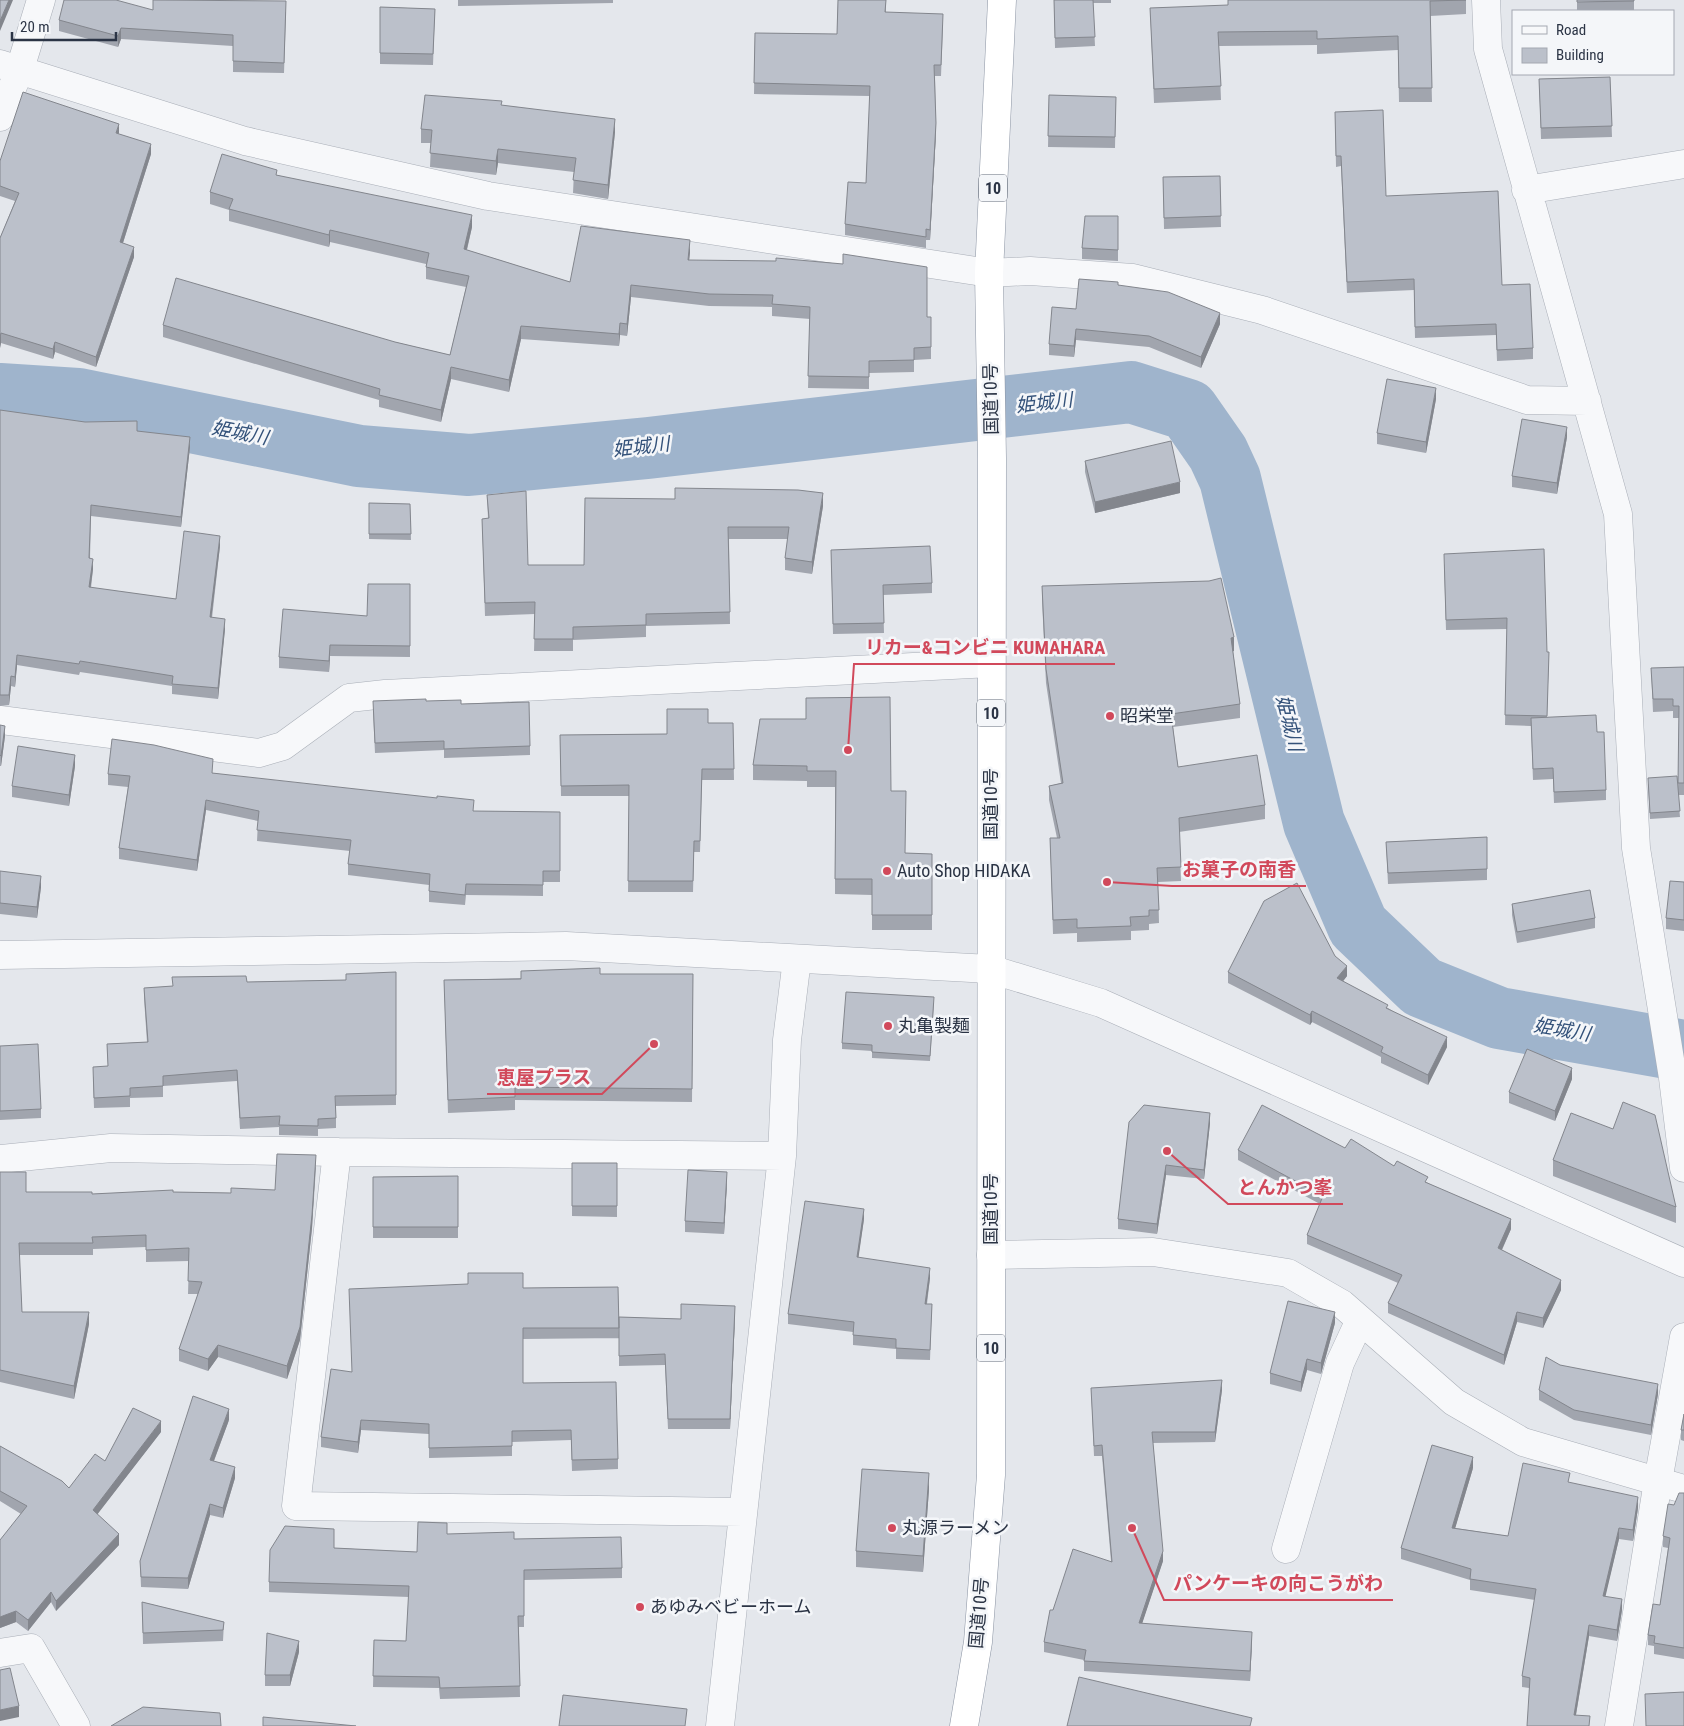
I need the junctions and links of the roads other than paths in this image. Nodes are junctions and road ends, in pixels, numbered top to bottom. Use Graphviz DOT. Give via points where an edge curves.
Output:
graph roads {
  1 [pos="41,0"];
  2 [pos="1002,0"];
  3 [pos="1486,0"];
  4 [pos="10,66"];
  5 [pos="0,118"];
  6 [pos="1684,164"];
  7 [pos="1526,190"];
  8 [pos="989,273"];
  9 [pos="1587,401"];
  10 [pos="991,663"];
  11 [pos="0,720"];
  12 [pos="0,956"];
  13 [pos="797,959"];
  14 [pos="990,968"];
  15 [pos="1676,1076"];
  16 [pos="337,1152"];
  17 [pos="782,1156"];
  18 [pos="0,1159"];
  19 [pos="1684,1168"];
  20 [pos="991,1255"];
  21 [pos="1684,1263"];
  22 [pos="1360,1320"];
  23 [pos="1684,1337"];
  24 [pos="1658,1481"];
  25 [pos="1684,1489"];
  26 [pos="743,1512"];
  27 [pos="1286,1550"];
  28 [pos="0,1652"];
  29 [pos="76,1726"];
  30 [pos="720,1726"];
  31 [pos="964,1726"];
  32 [pos="1619,1726"];
  1 -- 4 [label="street"];
  2 -- 8 [label="highway, 国道10号 / 10"];
  3 -- 7 [label="street" via="1488,49"];
  4 -- 5 [label="street"];
  4 -- 8 [label="street" via="245,141 488,196"];
  6 -- 7 [label="street"];
  7 -- 9 [label="street"];
  8 -- 9 [label="street" via="1030,271 1133,278 1262,310 1528,400"];
  8 -- 10 [label="highway, 国道10号 / 10"];
  9 -- 15 [label="street" via="1618,514 1636,848 1662,1013"];
  10 -- 11 [label="street" via="350,698 283,746 259,753"];
  10 -- 14 [label="highway, 国道10号 / 10"];
  12 -- 13 [label="street" via="566,946"];
  13 -- 14 [label="street"];
  13 -- 17 [label="street" via="787,1040"];
  14 -- 20 [label="highway, 国道10号 / 10"];
  14 -- 21 [label="street" via="1101,1003"];
  15 -- 19 [label="street"];
  16 -- 17 [label="street"];
  16 -- 18 [label="street" via="112,1148"];
  16 -- 26 [label="street" via="296,1506"];
  17 -- 26 [label="street"];
  20 -- 22 [label="street" via="1154,1252 1288,1273 1342,1304"];
  20 -- 31 [label="highway, 国道10号 / 10" via="990,1475 978,1642"];
  22 -- 24 [label="street" via="1454,1402 1523,1442"];
  22 -- 27 [label="street" via="1340,1363"];
  23 -- 24 [label="street"];
  24 -- 25 [label="street"];
  24 -- 32 [label="street"];
  26 -- 30 [label="street"];
  28 -- 29 [label="street" via="31,1648"];
}
